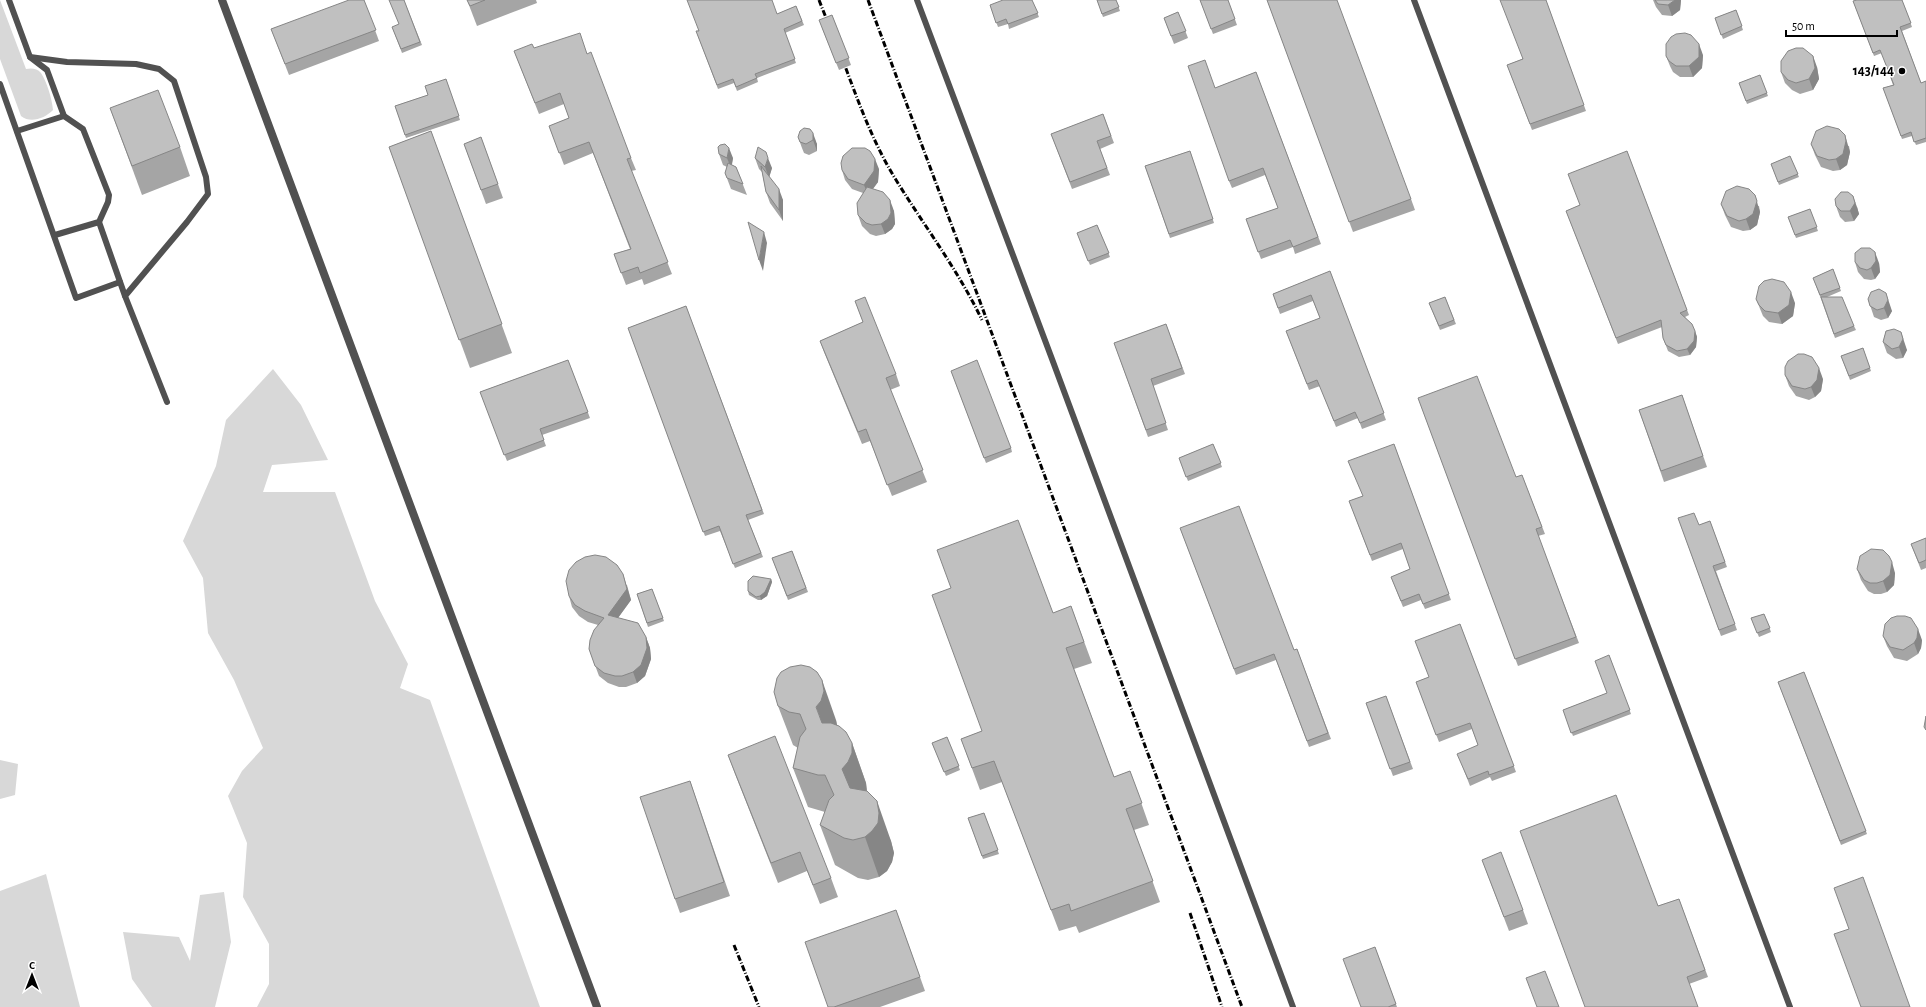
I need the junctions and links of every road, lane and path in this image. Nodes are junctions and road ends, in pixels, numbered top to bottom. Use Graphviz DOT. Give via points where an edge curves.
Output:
graph roads {
  1 [pos="9,0"];
  2 [pos="222,0"];
  3 [pos="917,0"];
  4 [pos="1414,0"];
  5 [pos="30,57"];
  6 [pos="0,84"];
  7 [pos="64,116"];
  8 [pos="17,131"];
  9 [pos="99,222"];
  10 [pos="55,236"];
  11 [pos="120,282"];
  12 [pos="125,296"];
  13 [pos="167,402"];
  14 [pos="597,1007"];
  15 [pos="1292,1007"];
  16 [pos="1790,1007"];
  1 -- 5 [label="lane"];
  2 -- 14 [label="street"];
  3 -- 15 [label="lane"];
  4 -- 16 [label="lane"];
  5 -- 7 [label="lane" via="47,70"];
  5 -- 12 [label="lane" via="67,62 136,64 159,69 174,81 206,177 208,194"];
  6 -- 8 [label="lane"];
  7 -- 8 [label="lane"];
  7 -- 9 [label="lane" via="83,129 109,195"];
  8 -- 10 [label="lane"];
  9 -- 10 [label="lane"];
  9 -- 11 [label="lane"];
  10 -- 11 [label="lane" via="76,298"];
  11 -- 12 [label="lane"];
  12 -- 13 [label="lane"];
}
